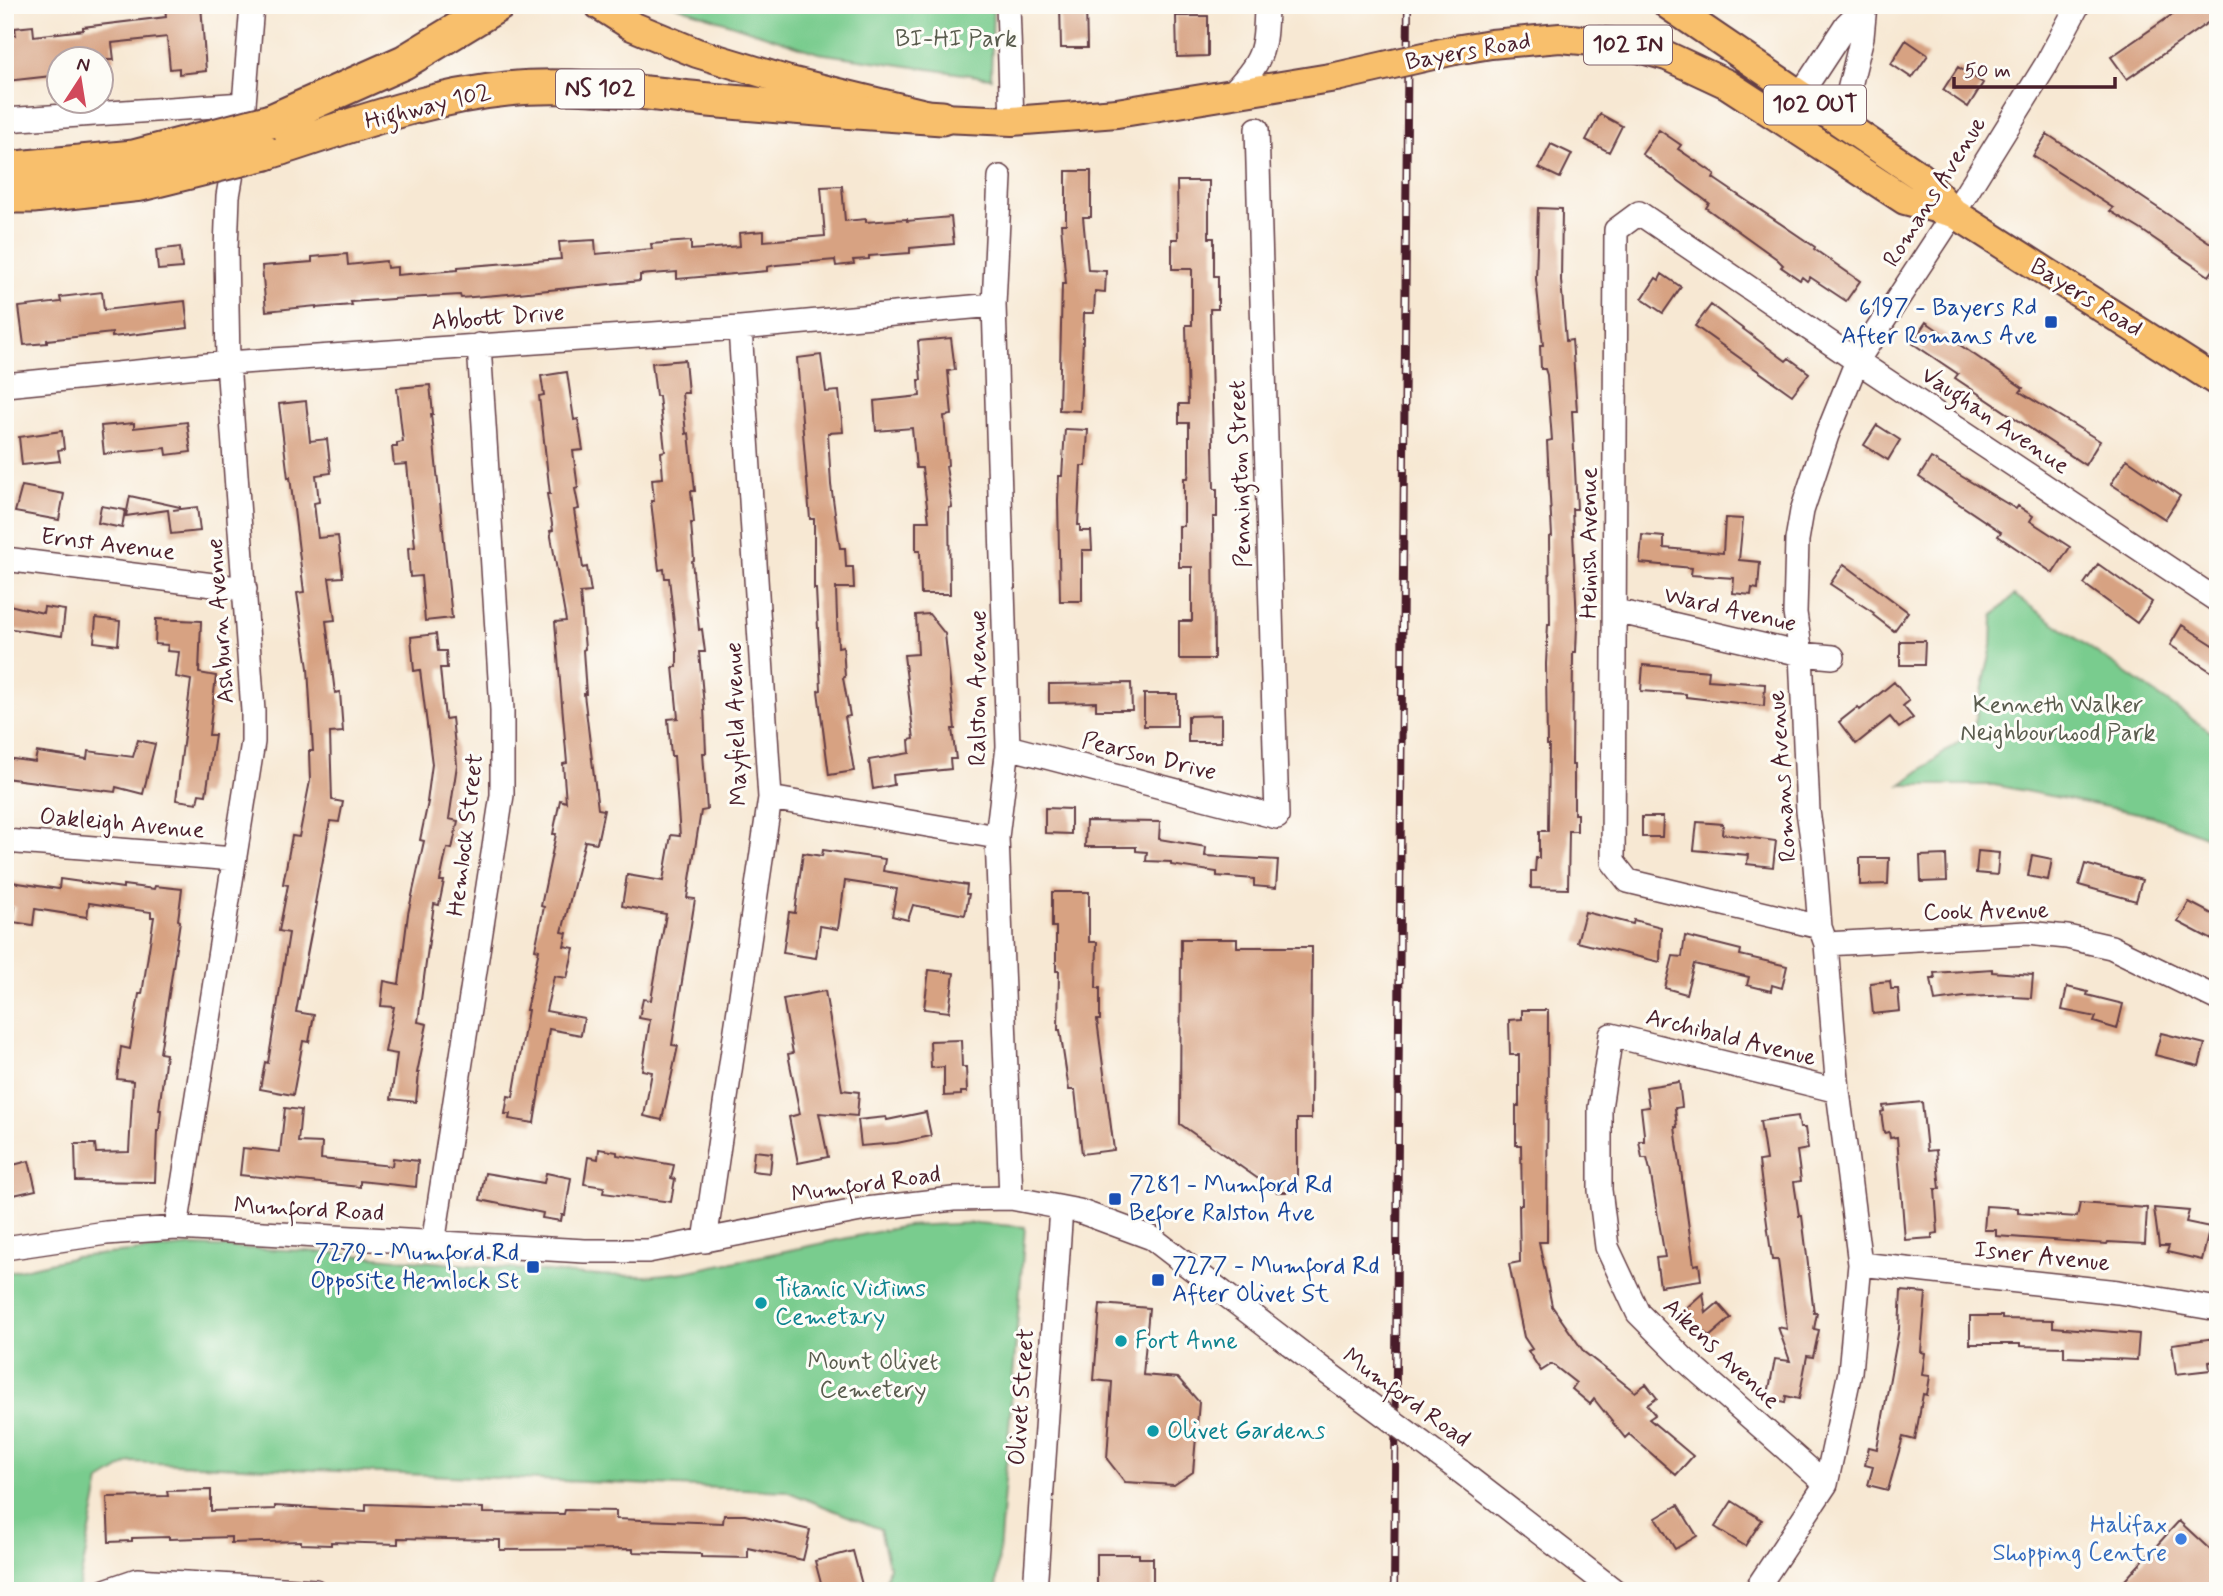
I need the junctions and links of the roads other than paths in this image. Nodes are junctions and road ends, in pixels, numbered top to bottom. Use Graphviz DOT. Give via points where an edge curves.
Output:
graph roads {
  1 [pos="252,5"];
  2 [pos="498,5"];
  3 [pos="599,5"];
  4 [pos="1008,5"];
  5 [pos="1266,5"];
  6 [pos="1668,5"];
  7 [pos="2078,5"];
  8 [pos="1864,6"];
  9 [pos="1230,95"];
  10 [pos="1800,95"];
  11 [pos="942,118"];
  12 [pos="5,120"];
  13 [pos="1012,121"];
  14 [pos="1841,123"];
  15 [pos="261,126"];
  16 [pos="1257,129"];
  17 [pos="5,169"];
  18 [pos="1000,177"];
  19 [pos="5,196"];
  20 [pos="1639,213"];
  21 [pos="1954,213"];
  22 [pos="994,305"];
  23 [pos="740,328"];
  24 [pos="479,345"];
  25 [pos="1857,361"];
  26 [pos="228,363"];
  27 [pos="2218,382"];
  28 [pos="5,385"];
  29 [pos="5,559"];
  30 [pos="245,589"];
  31 [pos="2218,601"];
  32 [pos="1616,611"];
  33 [pos="1801,654"];
  34 [pos="1833,657"];
  35 [pos="1008,747"];
  36 [pos="770,798"];
  37 [pos="1277,817"];
  38 [pos="997,837"];
  39 [pos="5,841"];
  40 [pos="234,859"];
  41 [pos="1628,881"];
  42 [pos="1823,936"];
  43 [pos="2218,999"];
  44 [pos="1612,1035"];
  45 [pos="1838,1091"];
  46 [pos="1011,1199"];
  47 [pos="1061,1208"];
  48 [pos="176,1228"];
  49 [pos="705,1241"];
  50 [pos="433,1244"];
  51 [pos="5,1248"];
  52 [pos="1860,1264"];
  53 [pos="2218,1309"];
  54 [pos="1826,1485"];
  55 [pos="104,1591"];
  56 [pos="315,1591"];
  57 [pos="1035,1591"];
  58 [pos="1615,1591"];
  59 [pos="1755,1591"];
  1 -- 15 [label="street, Ashburn Avenue"];
  2 -- 15 [label="highway, Highway 102 / NS 102" via="404,62"];
  3 -- 11 [label="main road, Bayers Road" via="632,26 697,53"];
  4 -- 13 [label="street"];
  5 -- 9 [label="street" via="1265,42 1253,71"];
  6 -- 10 [label="main road, Bayers Road / 102 OUT"];
  7 -- 21 [label="street, Romans Avenue"];
  8 -- 10 [label="street" via="1846,25"];
  8 -- 14 [label="street"];
  9 -- 13 [label="main road, Bayers Road / 102 IN" via="1117,113"];
  9 -- 21 [label="main road, Bayers Road / 102 IN, bridge" via="1491,44 1560,38 1625,44 1667,56 1727,84 1905,200"];
  10 -- 14 [label="main road, Bayers Road / 102 OUT"];
  11 -- 13 [label="main road, Bayers Road / 102 IN"];
  11 -- 15 [label="highway, Highway 102 / NS 102" via="590,89 509,88 453,97 381,117"];
  12 -- 15 [label="street"];
  14 -- 21 [label="main road, Bayers Road / 102 OUT" via="1921,177"];
  15 -- 17 [label="highway, Highway 102 / NS 102, bridge" via="134,157"];
  15 -- 19 [label="highway, Highway 102 / NS 102, bridge" via="141,184"];
  15 -- 26 [label="street, Ashburn Avenue" via="228,196"];
  16 -- 37 [label="street, Pennington Street"];
  18 -- 22 [label="street, Ralston Avenue"];
  20 -- 25 [label="street, Vaughan Avenue"];
  20 -- 32 [label="street, Heinish Avenue" via="1616,230"];
  21 -- 25 [label="street, Romans Avenue"];
  21 -- 27 [label="main road, Bayers Road"];
  22 -- 23 [label="street, Abbott Drive"];
  22 -- 35 [label="street, Ralston Avenue"];
  23 -- 24 [label="street, Abbott Drive"];
  23 -- 36 [label="street, Mayfield Avenue"];
  24 -- 26 [label="street, Abbott Drive"];
  24 -- 50 [label="street, Hemlock Street" via="502,710 502,794"];
  25 -- 31 [label="street, Vaughan Avenue"];
  25 -- 33 [label="street, Romans Avenue" via="1802,511 1795,613"];
  26 -- 28 [label="street, Abbott Drive"];
  26 -- 30 [label="street, Ashburn Avenue"];
  29 -- 30 [label="street, Ernst Avenue"];
  30 -- 40 [label="street, Ashburn Avenue" via="253,742"];
  32 -- 33 [label="street, Ward Avenue"];
  32 -- 41 [label="street, Heinish Avenue" via="1613,862"];
  33 -- 34 [label="street, Ward Avenue"];
  33 -- 42 [label="street, Romans Avenue" via="1808,801"];
  35 -- 37 [label="street, Pearson Drive"];
  35 -- 38 [label="street, Ralston Avenue"];
  36 -- 38 [label="street"];
  36 -- 49 [label="street, Mayfield Avenue"];
  38 -- 46 [label="street, Ralston Avenue"];
  39 -- 40 [label="street, Oakleigh Avenue"];
  40 -- 48 [label="street, Ashburn Avenue"];
  41 -- 42 [label="street, Cook Avenue"];
  42 -- 43 [label="street, Cook Avenue" via="2027,933 2067,937 2112,947"];
  42 -- 45 [label="street, Romans Avenue"];
  44 -- 45 [label="street, Archibald Avenue"];
  44 -- 54 [label="street, Aikens Avenue" via="1600,1108 1600,1191 1607,1247 1637,1313"];
  45 -- 52 [label="street, Romans Avenue"];
  46 -- 47 [label="street, Mumford Road"];
  46 -- 49 [label="street, Mumford Road" via="953,1199 866,1209"];
  47 -- 57 [label="street, Olivet Street"];
  47 -- 58 [label="street, Mumford Road, bridge" via="1152,1238"];
  48 -- 50 [label="street, Mumford Road"];
  48 -- 51 [label="street, Mumford Road"];
  49 -- 50 [label="street, Mumford Road" via="648,1251"];
  52 -- 53 [label="street, Isner Avenue" via="2118,1292"];
  52 -- 54 [label="street, Romans Avenue" via="1850,1372"];
  54 -- 59 [label="street, Romans Avenue"];
  55 -- 56 [label="street" via="137,1580"];
}
